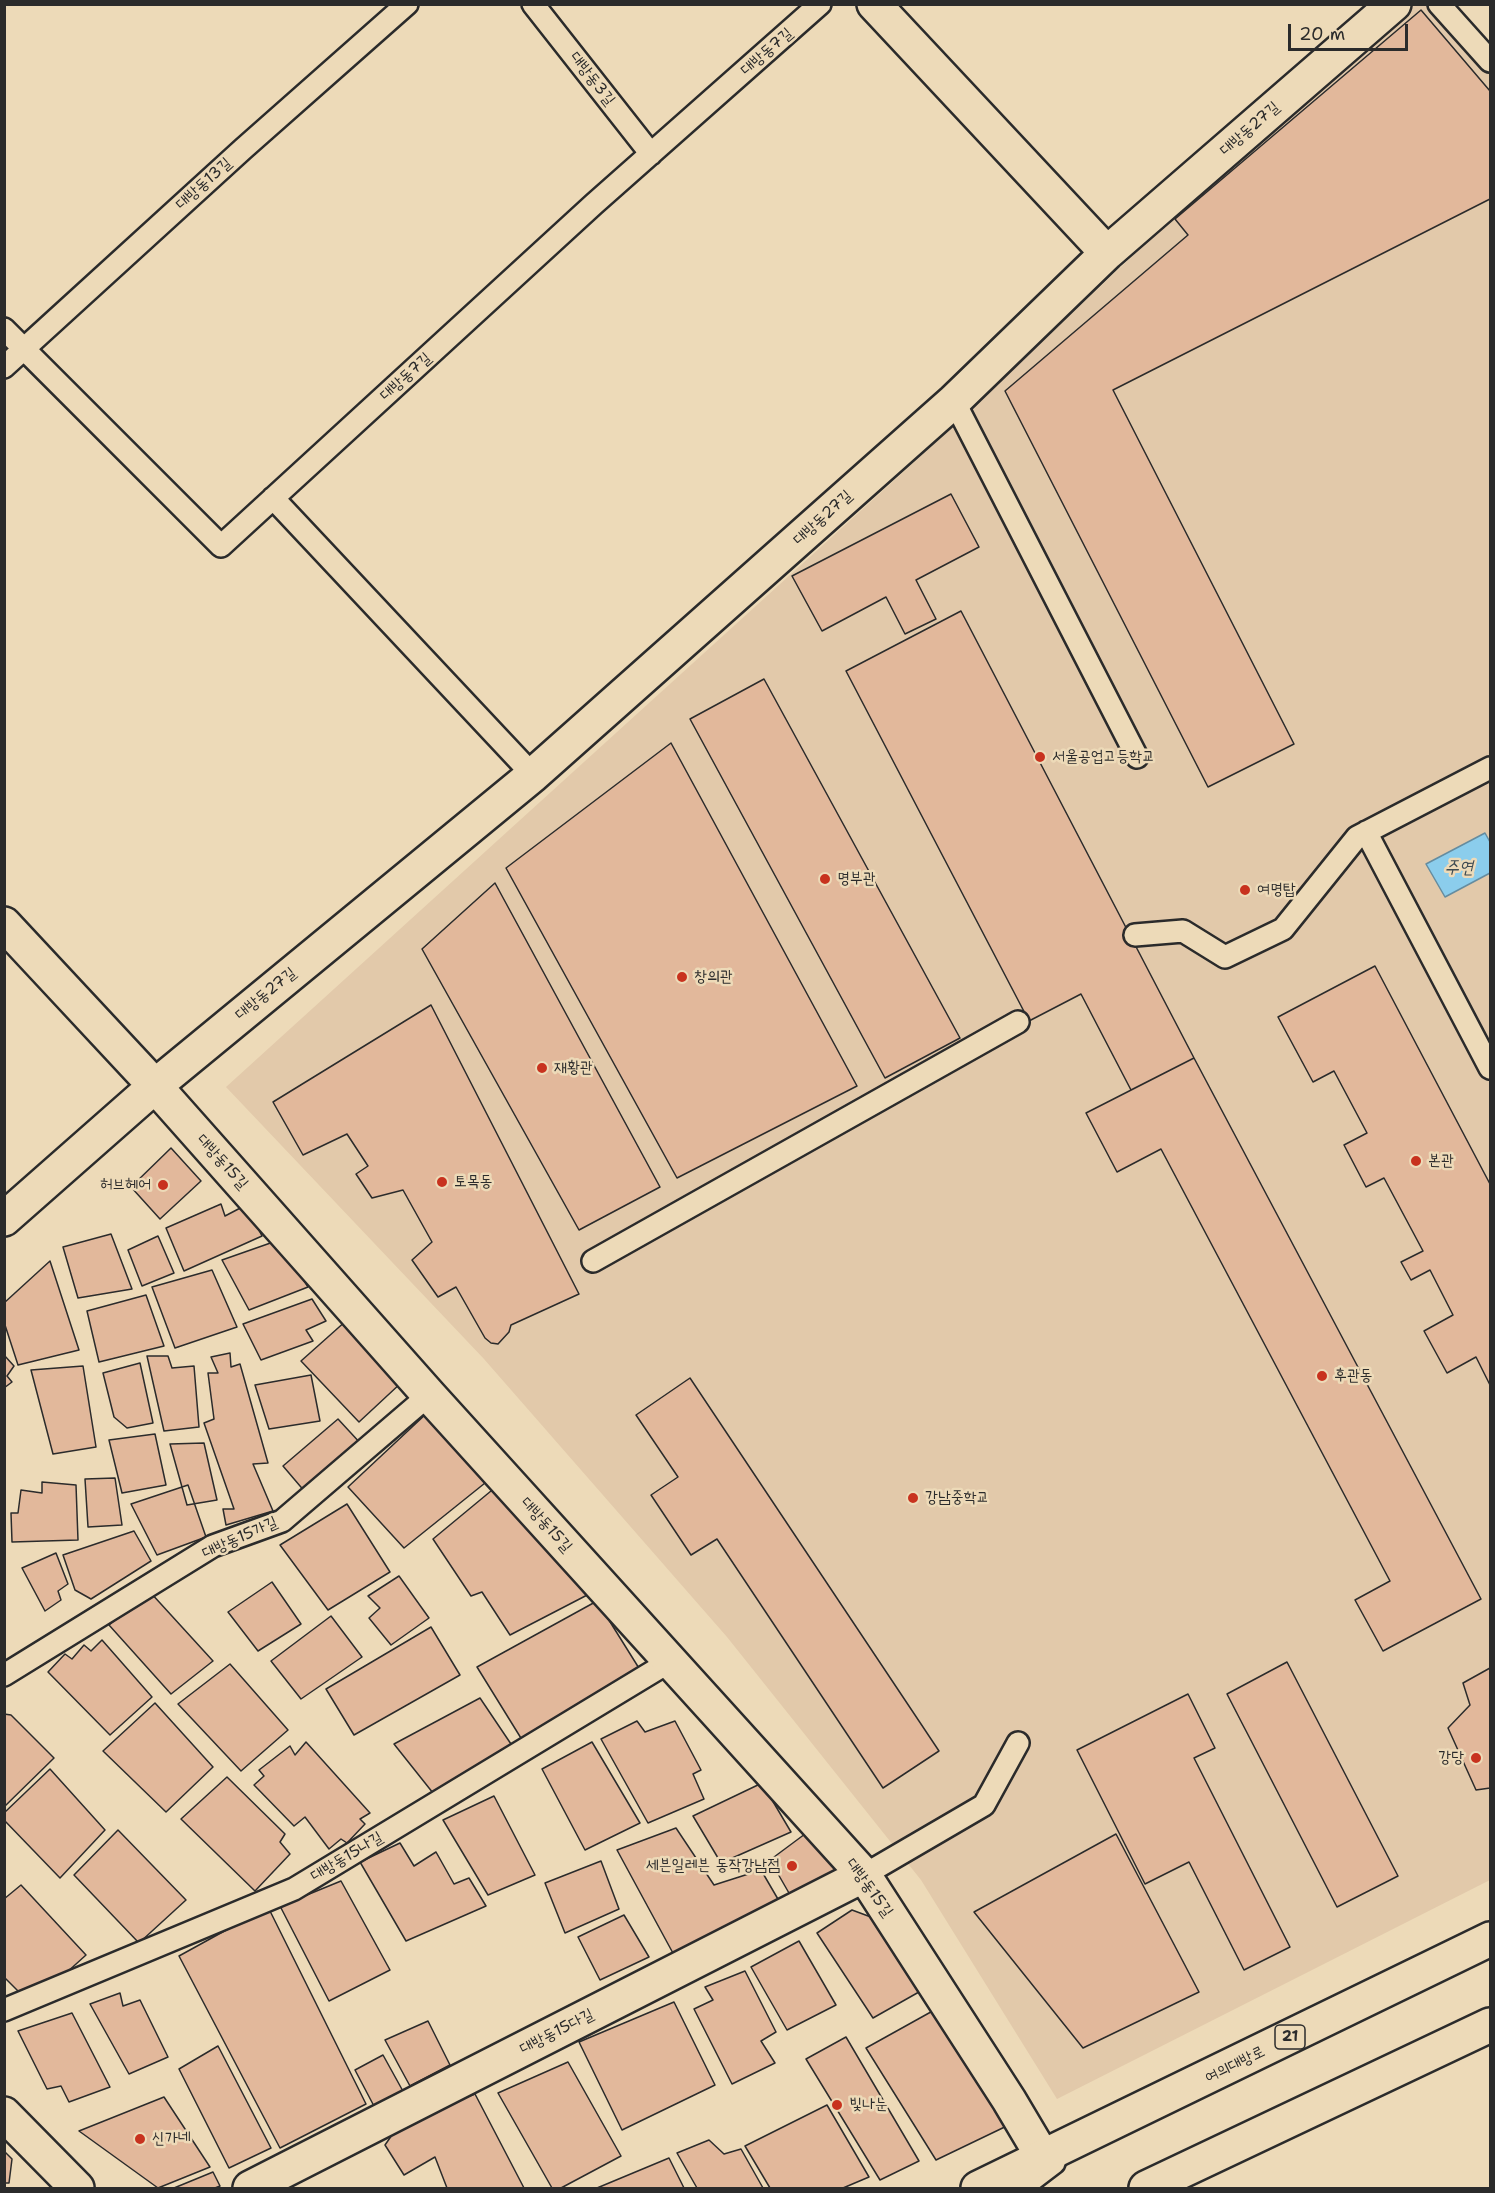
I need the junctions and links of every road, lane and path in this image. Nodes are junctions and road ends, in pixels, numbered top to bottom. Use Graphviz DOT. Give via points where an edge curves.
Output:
graph roads {
  1 [pos="407,4"];
  2 [pos="533,4"];
  3 [pos="820,4"];
  4 [pos="874,4"];
  5 [pos="1394,4"];
  6 [pos="1439,4"];
  7 [pos="1491,61"];
  8 [pos="651,154"];
  9 [pos="1107,253"];
  10 [pos="4,328"];
  11 [pos="24,350"];
  12 [pos="4,367"];
  13 [pos="954,401"];
  14 [pos="273,498"];
  15 [pos="1137,757"];
  16 [pos="1491,768"];
  17 [pos="533,776"];
  18 [pos="1365,832"];
  19 [pos="4,924"];
  20 [pos="1136,935"];
  21 [pos="1018,1023"];
  22 [pos="1491,1068"];
  23 [pos="155,1086"];
  24 [pos="4,1219"];
  25 [pos="593,1261"];
  26 [pos="429,1395"];
  27 [pos="669,1662"];
  28 [pos="4,1675"];
  29 [pos="1018,1743"];
  30 [pos="864,1875"];
  31 [pos="1491,1939"];
  32 [pos="4,2010"];
  33 [pos="1491,2025"];
  34 [pos="4,2114"];
  35 [pos="1090,2136"];
  36 [pos="1044,2159"];
  37 [pos="77,2188"];
  38 [pos="250,2188"];
  39 [pos="978,2188"];
  40 [pos="1022,2188"];
  41 [pos="1146,2188"];
  1 -- 11 [label="lane, 대방동13길"];
  2 -- 8 [label="lane, 대방동3길"];
  3 -- 8 [label="lane, 대방동7길"];
  4 -- 9 [label="street"];
  5 -- 9 [label="street, 대방동27길"];
  6 -- 7 [label="lane"];
  8 -- 14 [label="lane, 대방동7길"];
  9 -- 13 [label="street, 대방동27길"];
  10 -- 11 [label="lane, 대방동7길"];
  11 -- 12 [label="lane, 대방동13길"];
  11 -- 14 [label="lane, 대방동7길" via="221,546"];
  13 -- 15 [label="lane"];
  13 -- 17 [label="street, 대방동27길"];
  14 -- 17 [label="lane"];
  16 -- 18 [label="lane"];
  17 -- 23 [label="street, 대방동27길"];
  18 -- 20 [label="lane" via="1283,929 1225,957 1183,931"];
  18 -- 22 [label="lane"];
  19 -- 23 [label="street, 대방동15길"];
  21 -- 25 [label="lane"];
  23 -- 24 [label="street, 대방동27길"];
  23 -- 26 [label="street, 대방동15길"];
  26 -- 27 [label="street, 대방동15길"];
  26 -- 28 [label="lane, 대방동15가길" via="282,1521 213,1546"];
  27 -- 30 [label="street, 대방동15길"];
  27 -- 32 [label="lane, 대방동15나길" via="294,1889"];
  29 -- 30 [label="lane" via="984,1806"];
  30 -- 36 [label="street, 대방동15길"];
  30 -- 38 [label="street, 대방동15다길"];
  31 -- 35 [label="street, 여의대방로 / 21"];
  33 -- 41 [label="street"];
  34 -- 37 [label="street"];
  35 -- 36 [label="street, 여의대방로 / 21"];
  35 -- 40 [label="lane"];
  36 -- 39 [label="street, 여의대방로 / 21"];
}
